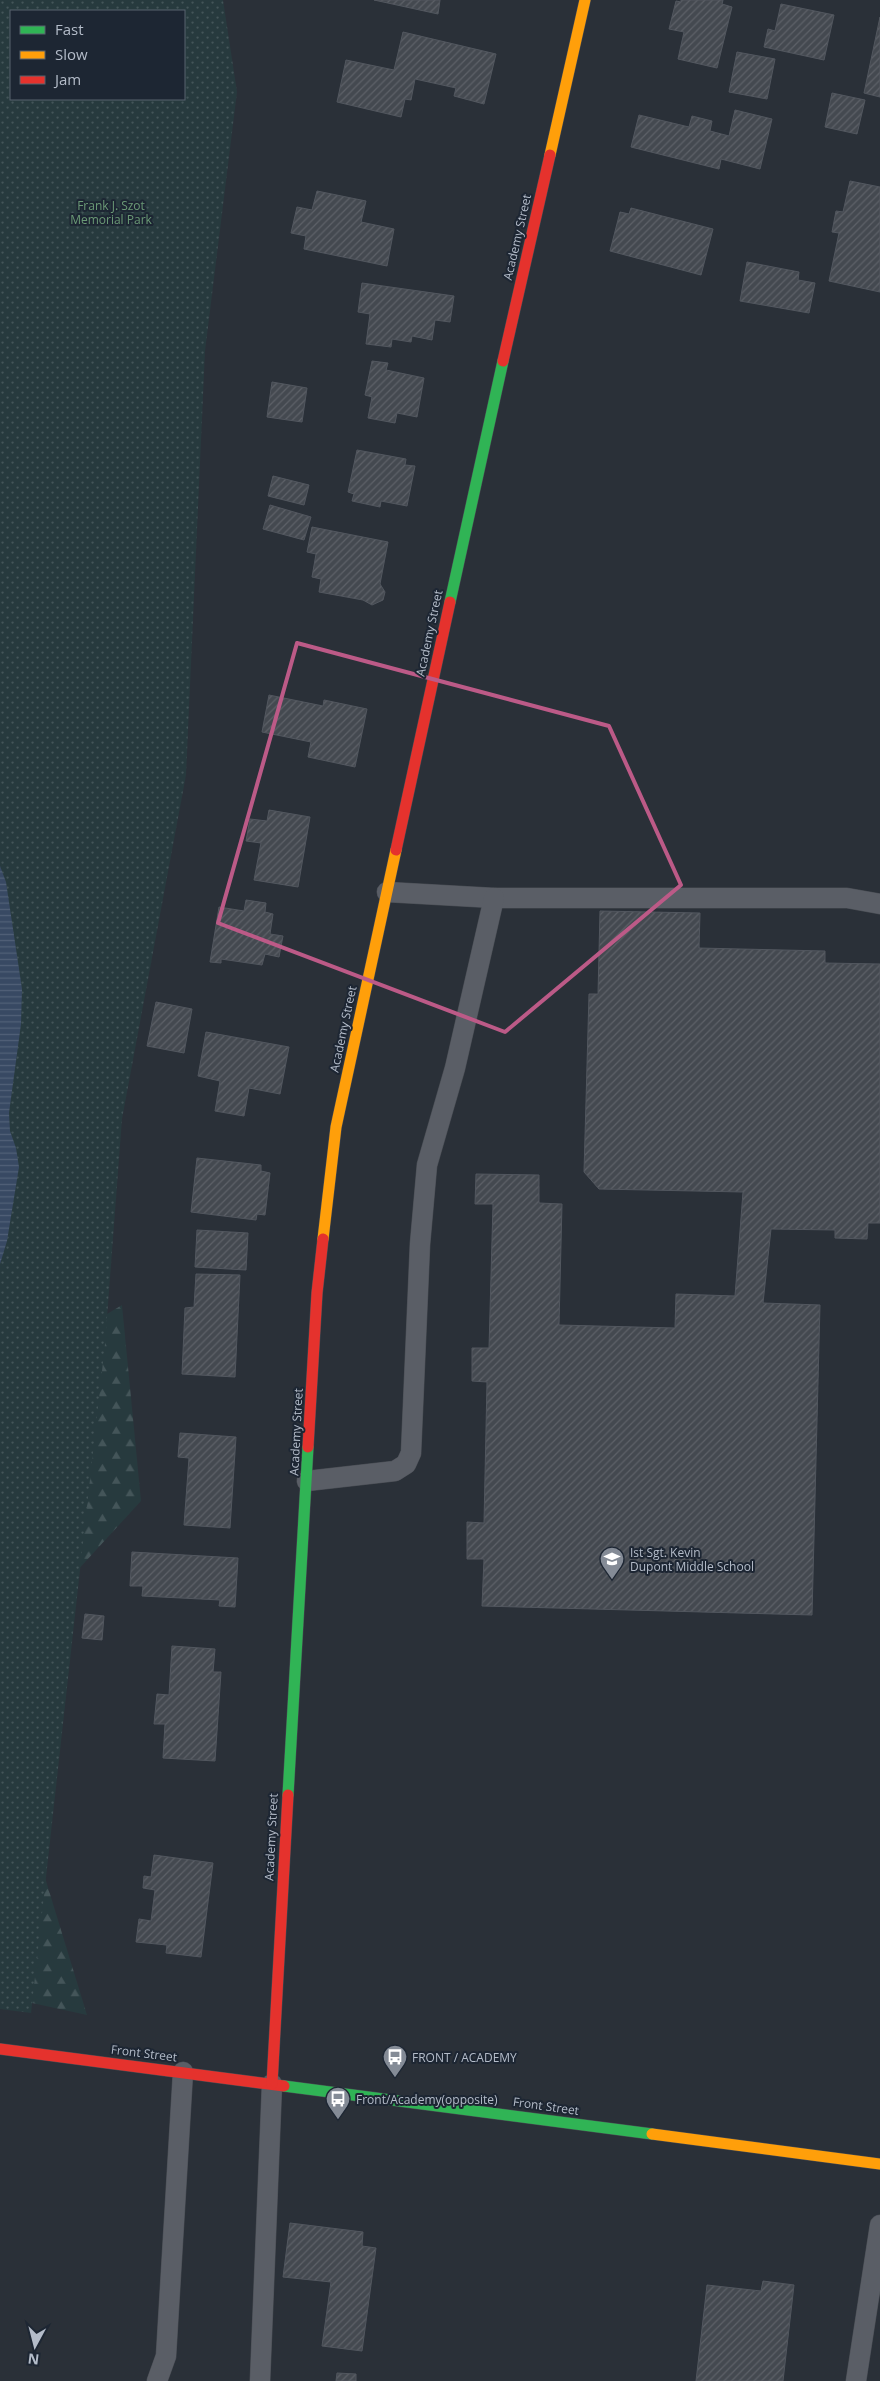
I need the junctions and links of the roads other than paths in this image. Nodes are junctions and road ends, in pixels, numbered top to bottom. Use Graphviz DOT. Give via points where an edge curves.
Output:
graph roads {
  1 [pos="585,0"];
  2 [pos="387,892"];
  3 [pos="494,898"];
  4 [pos="880,904"];
  5 [pos="307,1481"];
  6 [pos="0,2049"];
  7 [pos="183,2072"];
  8 [pos="272,2084"];
  9 [pos="880,2164"];
  10 [pos="880,2225"];
  11 [pos="876,2273"];
  12 [pos="157,2381"];
  13 [pos="260,2381"];
  14 [pos="856,2381"];
  1 -- 2 [label="street, Academy Street" via="484,443"];
  2 -- 3 [label="lane"];
  2 -- 5 [label="street, Academy Street" via="336,1127 317,1293"];
  3 -- 4 [label="lane" via="847,898"];
  3 -- 5 [label="lane" via="455,1068 426,1165 411,1453 406,1464 395,1471"];
  5 -- 8 [label="street, Academy Street"];
  6 -- 7 [label="street, Front Street"];
  7 -- 8 [label="street, Front Street"];
  7 -- 12 [label="lane" via="166,2356"];
  8 -- 9 [label="street, Front Street"];
  8 -- 13 [label="lane"];
  10 -- 11 [label="lane"];
  11 -- 14 [label="lane"];
}
